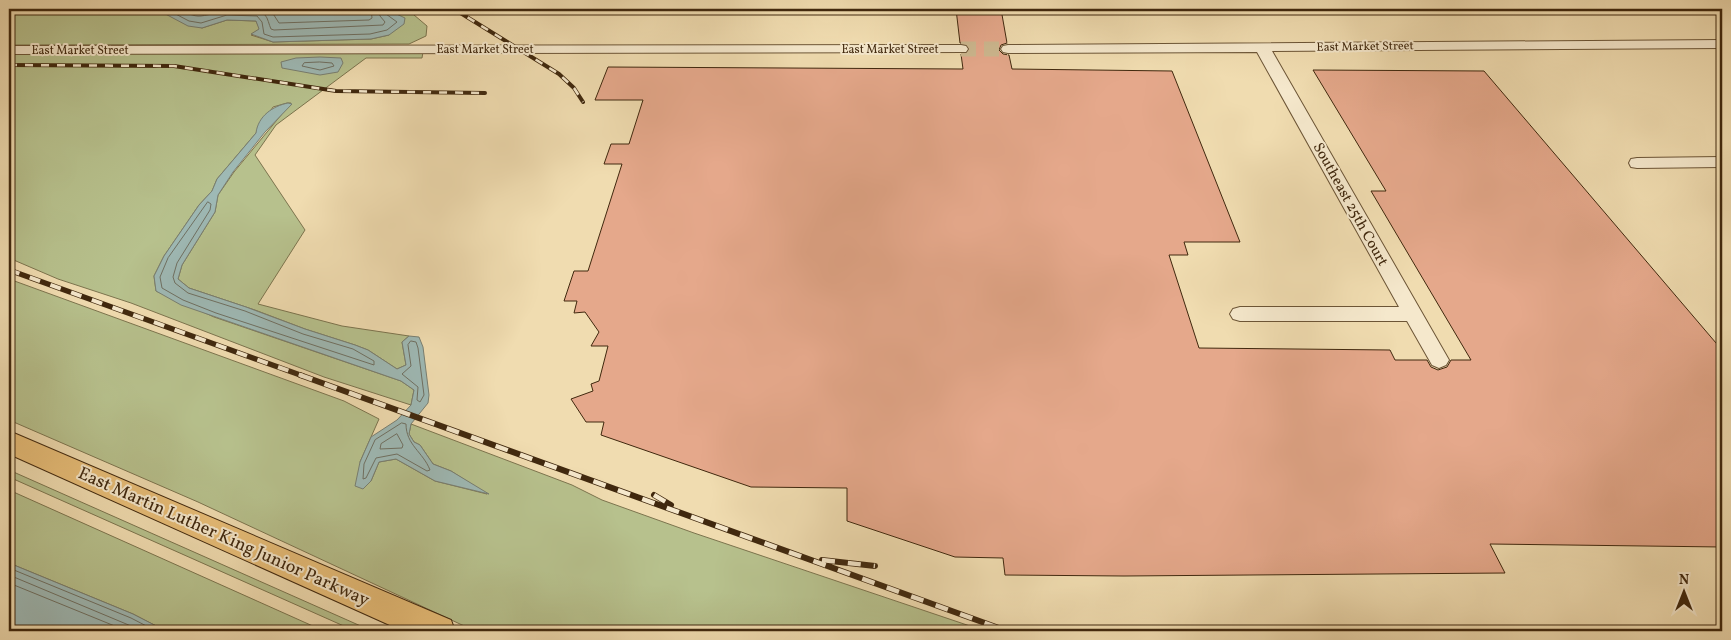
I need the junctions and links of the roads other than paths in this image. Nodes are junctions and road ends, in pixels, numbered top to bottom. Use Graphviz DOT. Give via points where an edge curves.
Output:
graph roads {
  1 [pos="1722,44"];
  2 [pos="1262,48"];
  3 [pos="961,49"];
  4 [pos="1008,49"];
  5 [pos="9,50"];
  6 [pos="1722,162"];
  7 [pos="1637,163"];
  8 [pos="1240,314"];
  9 [pos="1413,314"];
  10 [pos="1439,360"];
  11 [pos="9,442"];
  12 [pos="439,631"];
  1 -- 2 [label="street, East Market Street"];
  2 -- 4 [label="street, East Market Street"];
  2 -- 9 [label="street, Southeast 25th Court"];
  3 -- 5 [label="street, East Market Street"];
  6 -- 7 [label="street"];
  8 -- 9 [label="street"];
  9 -- 10 [label="street, Southeast 25th Court"];
  11 -- 12 [label="main road, East Martin Luther King Junior Parkway"];
}
